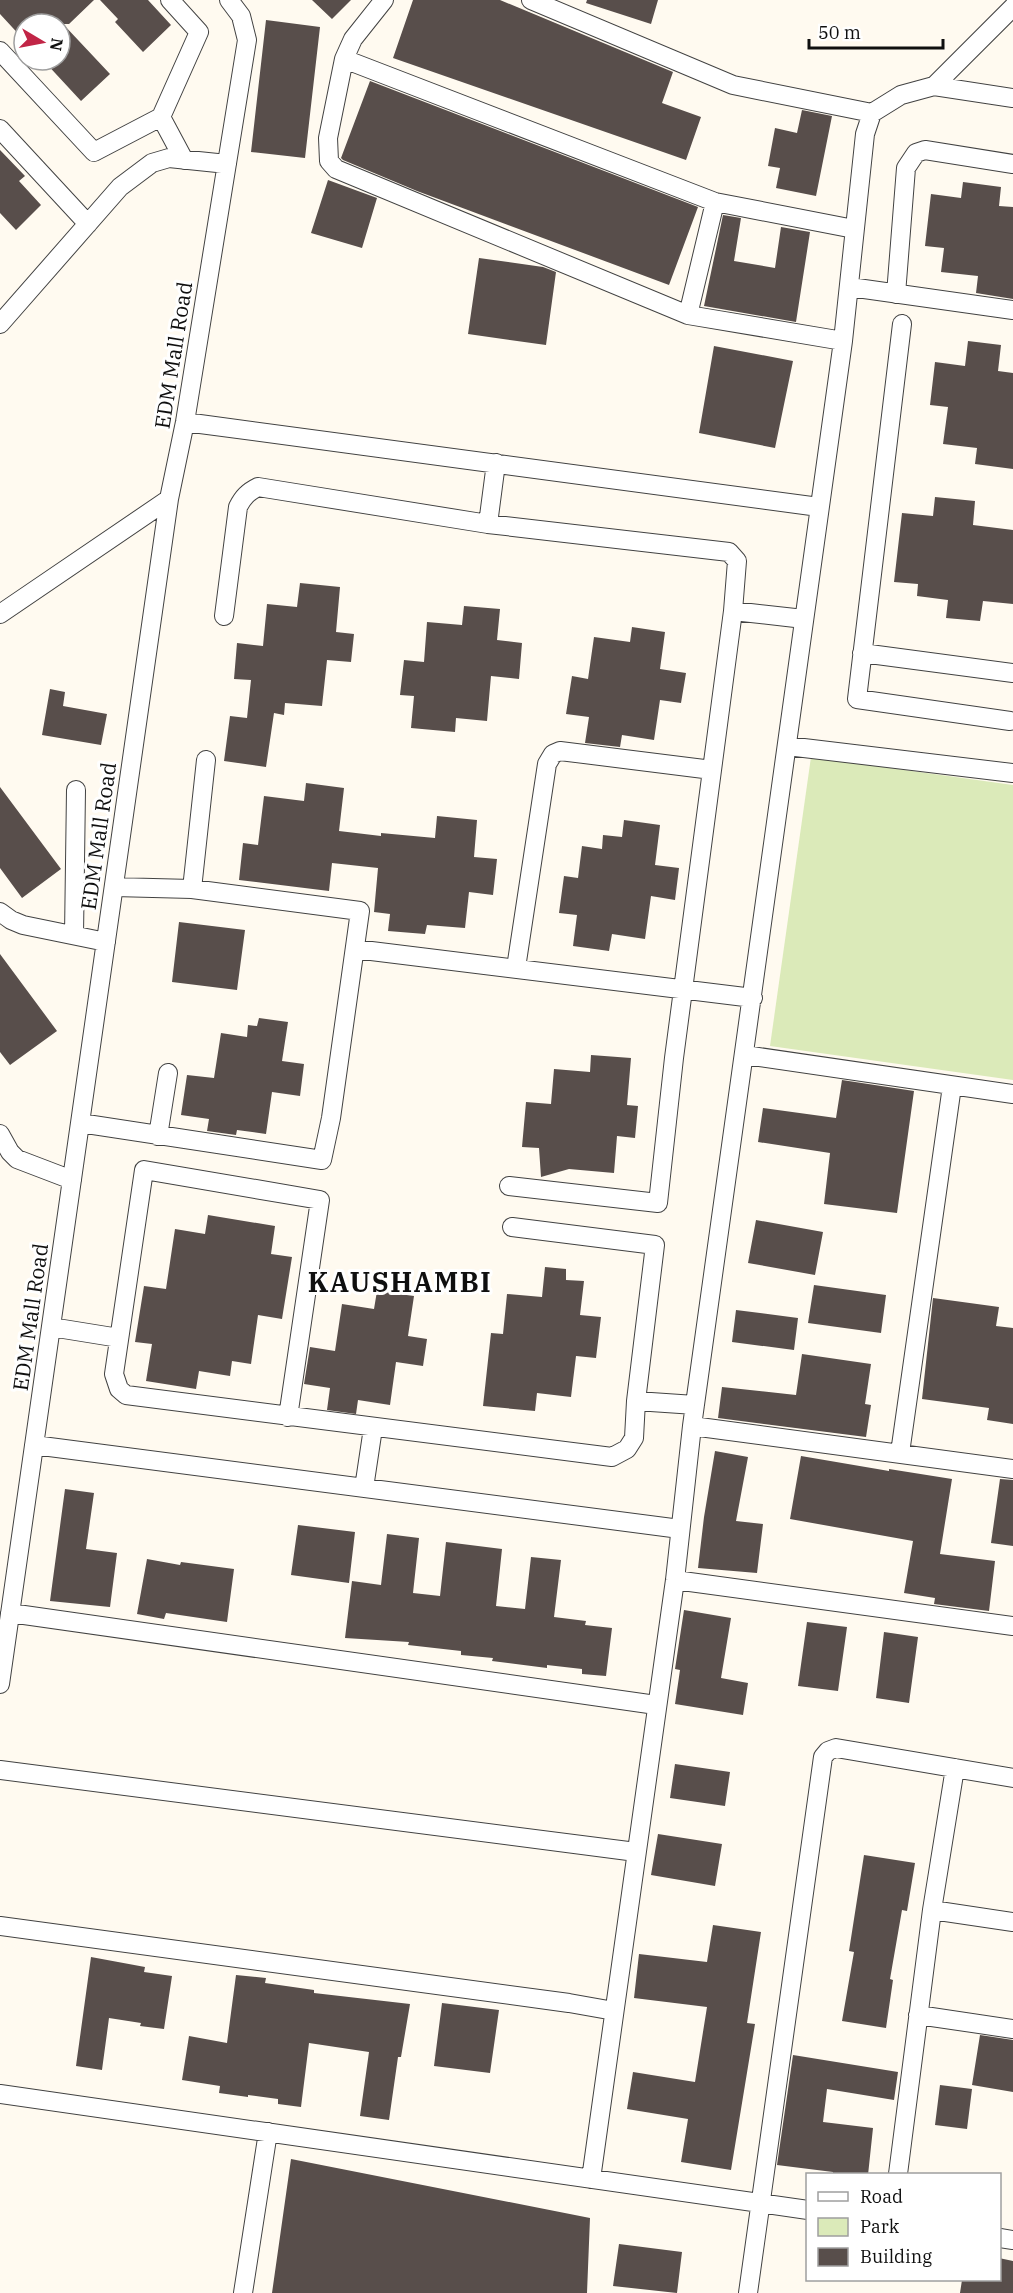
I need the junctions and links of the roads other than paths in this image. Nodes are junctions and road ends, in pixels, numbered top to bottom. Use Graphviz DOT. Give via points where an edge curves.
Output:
graph roads {
  1 [pos="170,0"];
  2 [pos="229,0"];
  3 [pos="384,0"];
  4 [pos="531,0"];
  5 [pos="1013,7"];
  6 [pos="0,51"];
  7 [pos="344,59"];
  8 [pos="934,86"];
  9 [pos="1013,98"];
  10 [pos="872,112"];
  11 [pos="161,117"];
  12 [pos="0,129"];
  13 [pos="184,160"];
  14 [pos="227,164"];
  15 [pos="1013,164"];
  16 [pos="715,201"];
  17 [pos="88,224"];
  18 [pos="854,229"];
  19 [pos="850,287"];
  20 [pos="896,294"];
  21 [pos="1013,310"];
  22 [pos="688,315"];
  23 [pos="0,324"];
  24 [pos="902,324"];
  25 [pos="843,341"];
  26 [pos="185,422"];
  27 [pos="496,463"];
  28 [pos="169,499"];
  29 [pos="819,507"];
  30 [pos="488,524"];
  31 [pos="733,611"];
  32 [pos="0,614"];
  33 [pos="224,616"];
  34 [pos="804,619"];
  35 [pos="862,653"];
  36 [pos="1013,673"];
  37 [pos="1010,721"];
  38 [pos="787,746"];
  39 [pos="206,760"];
  40 [pos="712,770"];
  41 [pos="1013,773"];
  42 [pos="76,790"];
  43 [pos="114,888"];
  44 [pos="192,889"];
  45 [pos="0,912"];
  46 [pos="74,935"];
  47 [pos="106,942"];
  48 [pos="355,949"];
  49 [pos="516,968"];
  50 [pos="682,990"];
  51 [pos="753,998"];
  52 [pos="745,1055"];
  53 [pos="168,1073"];
  54 [pos="952,1086"];
  55 [pos="1013,1094"];
  56 [pos="80,1124"];
  57 [pos="0,1134"];
  58 [pos="158,1136"];
  59 [pos="72,1179"];
  60 [pos="509,1186"];
  61 [pos="512,1227"];
  62 [pos="51,1327"];
  63 [pos="119,1338"];
  64 [pos="636,1401"];
  65 [pos="695,1405"];
  66 [pos="288,1417"];
  67 [pos="692,1426"];
  68 [pos="373,1428"];
  69 [pos="34,1445"];
  70 [pos="900,1454"];
  71 [pos="1013,1469"];
  72 [pos="364,1488"];
  73 [pos="680,1529"];
  74 [pos="8,1566"];
  75 [pos="675,1581"];
  76 [pos="10,1613"];
  77 [pos="1013,1626"];
  78 [pos="0,1684"];
  79 [pos="656,1705"];
  80 [pos="955,1768"];
  81 [pos="0,1770"];
  82 [pos="1013,1778"];
  83 [pos="636,1852"];
  84 [pos="932,1910"];
  85 [pos="1013,1922"];
  86 [pos="0,1926"];
  87 [pos="614,2012"];
  88 [pos="918,2015"];
  89 [pos="1013,2030"];
  90 [pos="0,2094"];
  91 [pos="268,2132"];
  92 [pos="898,2173"];
  93 [pos="591,2179"];
  94 [pos="760,2204"];
  95 [pos="806,2210"];
  96 [pos="243,2293"];
  97 [pos="748,2293"];
  1 -- 11 [label="street" via="199,32"];
  2 -- 14 [label="street, EDM Mall Road" via="241,16 247,40"];
  3 -- 7 [label="street" via="353,39"];
  4 -- 10 [label="street" via="732,85"];
  5 -- 8 [label="street"];
  6 -- 11 [label="street" via="94,152"];
  7 -- 16 [label="street"];
  7 -- 22 [label="street" via="328,138 329,161 336,169"];
  8 -- 9 [label="street"];
  8 -- 10 [label="street" via="901,95"];
  10 -- 18 [label="street" via="865,134"];
  11 -- 13 [label="street"];
  12 -- 17 [label="street"];
  13 -- 14 [label="street"];
  13 -- 17 [label="street" via="169,158 152,163 120,188"];
  14 -- 26 [label="street, EDM Mall Road"];
  15 -- 20 [label="street" via="925,150 916,153 906,168"];
  16 -- 18 [label="street"];
  16 -- 22 [label="street"];
  17 -- 23 [label="street"];
  18 -- 19 [label="street"];
  19 -- 20 [label="street"];
  19 -- 25 [label="street"];
  20 -- 21 [label="street"];
  22 -- 25 [label="street"];
  24 -- 35 [label="street"];
  25 -- 29 [label="street"];
  26 -- 27 [label="street"];
  26 -- 28 [label="street, EDM Mall Road"];
  27 -- 29 [label="street"];
  27 -- 30 [label="street"];
  28 -- 32 [label="street"];
  28 -- 43 [label="street, EDM Mall Road"];
  29 -- 34 [label="street"];
  30 -- 31 [label="street" via="729,552 737,561 738,570"];
  30 -- 33 [label="street" via="258,487 249,491 238,507"];
  31 -- 34 [label="street"];
  31 -- 40 [label="street"];
  34 -- 38 [label="street"];
  35 -- 36 [label="street"];
  35 -- 37 [label="street" via="857,699"];
  38 -- 41 [label="street"];
  38 -- 51 [label="street"];
  39 -- 44 [label="street"];
  40 -- 49 [label="street" via="560,751 553,754 547,764"];
  40 -- 50 [label="street"];
  42 -- 46 [label="street"];
  43 -- 44 [label="street"];
  43 -- 47 [label="street, EDM Mall Road"];
  44 -- 48 [label="street" via="360,911"];
  45 -- 46 [label="street" via="23,925"];
  46 -- 47 [label="street"];
  47 -- 56 [label="street, EDM Mall Road"];
  48 -- 49 [label="street"];
  48 -- 58 [label="street" via="322,1160"];
  49 -- 50 [label="street"];
  50 -- 51 [label="street"];
  50 -- 60 [label="street" via="658,1203"];
  51 -- 52 [label="street"];
  52 -- 54 [label="street"];
  52 -- 65 [label="street"];
  53 -- 58 [label="street"];
  54 -- 55 [label="street"];
  54 -- 70 [label="street"];
  56 -- 58 [label="street"];
  56 -- 59 [label="street, EDM Mall Road"];
  57 -- 59 [label="street" via="17,1160"];
  59 -- 62 [label="street, EDM Mall Road"];
  61 -- 64 [label="street" via="655,1245"];
  62 -- 63 [label="street"];
  62 -- 69 [label="street, EDM Mall Road"];
  63 -- 66 [label="street" via="114,1374 119,1389 126,1395"];
  63 -- 66 [label="street" via="144,1170 320,1200"];
  64 -- 65 [label="street"];
  64 -- 68 [label="street" via="634,1438 627,1449 612,1457"];
  65 -- 67 [label="street"];
  66 -- 68 [label="street"];
  67 -- 70 [label="street"];
  67 -- 73 [label="street"];
  68 -- 72 [label="street"];
  69 -- 72 [label="street"];
  69 -- 74 [label="street, EDM Mall Road"];
  70 -- 71 [label="street"];
  72 -- 73 [label="street"];
  73 -- 75 [label="street"];
  74 -- 76 [label="street, EDM Mall Road"];
  75 -- 77 [label="street"];
  75 -- 79 [label="street"];
  76 -- 78 [label="street, EDM Mall Road"];
  76 -- 79 [label="street"];
  79 -- 83 [label="street"];
  80 -- 82 [label="street"];
  80 -- 84 [label="street"];
  80 -- 94 [label="street" via="836,1749 828,1750 823,1757"];
  81 -- 83 [label="street"];
  83 -- 87 [label="street"];
  84 -- 85 [label="street"];
  84 -- 88 [label="street"];
  86 -- 87 [label="street"];
  87 -- 93 [label="street"];
  88 -- 89 [label="street"];
  88 -- 92 [label="street"];
  90 -- 91 [label="street"];
  91 -- 93 [label="street"];
  91 -- 96 [label="street"];
  93 -- 94 [label="street"];
  94 -- 95 [label="street"];
  94 -- 97 [label="street"];
}
